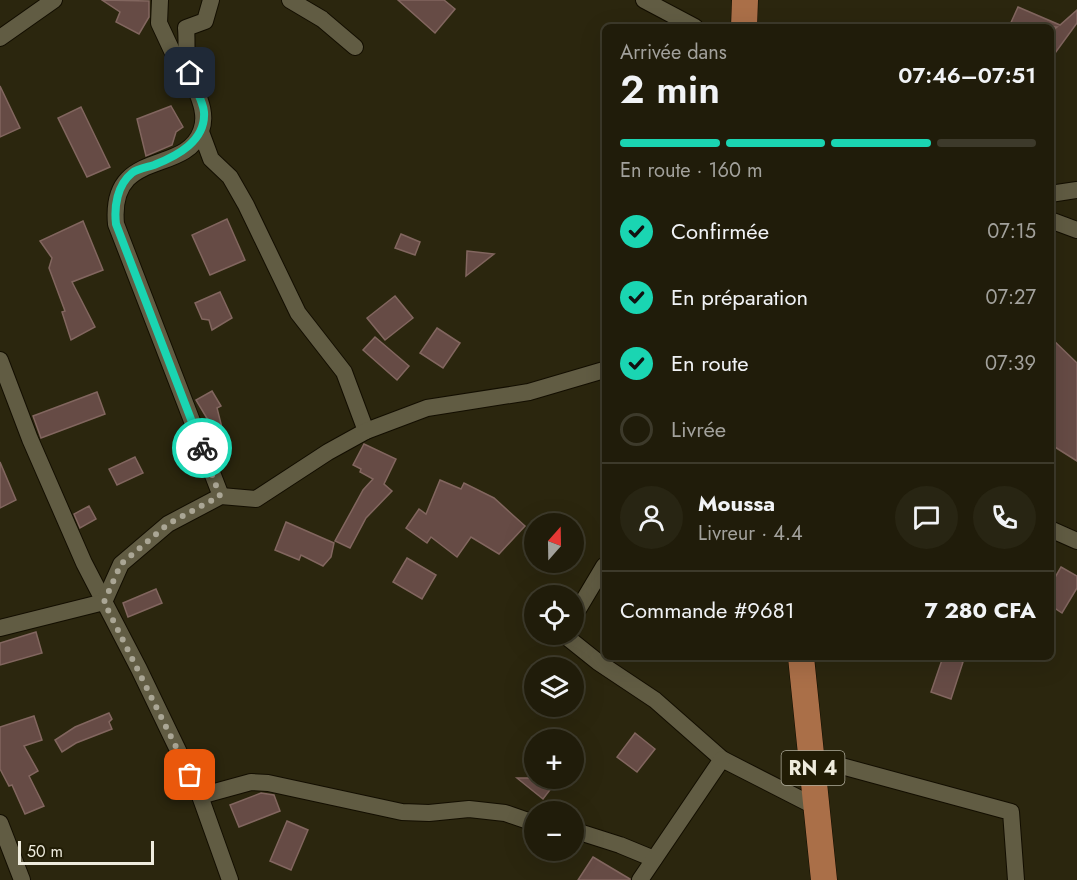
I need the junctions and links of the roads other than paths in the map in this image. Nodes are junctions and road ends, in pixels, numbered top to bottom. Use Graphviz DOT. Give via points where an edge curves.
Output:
graph roads {
  1 [pos="54,0"];
  2 [pos="160,0"];
  3 [pos="211,0"];
  4 [pos="290,0"];
  5 [pos="644,0"];
  6 [pos="745,0"];
  7 [pos="689,24"];
  8 [pos="744,24"];
  9 [pos="0,38"];
  10 [pos="355,47"];
  11 [pos="187,60"];
  12 [pos="201,132"];
  13 [pos="1077,190"];
  14 [pos="1054,193"];
  15 [pos="1054,221"];
  16 [pos="1077,230"];
  17 [pos="0,360"];
  18 [pos="602,371"];
  19 [pos="366,431"];
  20 [pos="220,496"];
  21 [pos="1054,532"];
  22 [pos="1077,541"];
  23 [pos="602,569"];
  24 [pos="584,600"];
  25 [pos="104,602"];
  26 [pos="0,628"];
  27 [pos="577,645"];
  28 [pos="801,660"];
  29 [pos="812,758"];
  30 [pos="722,759"];
  31 [pos="200,796"];
  32 [pos="818,808"];
  33 [pos="524,819"];
  34 [pos="0,823"];
  35 [pos="584,834"];
  36 [pos="654,860"];
  37 [pos="22,880"];
  38 [pos="230,880"];
  39 [pos="640,880"];
  40 [pos="824,880"];
  41 [pos="1016,880"];
  1 -- 9 [label="street"];
  2 -- 11 [label="street" via="159,24 173,53"];
  3 -- 11 [label="street" via="205,21 186,28"];
  4 -- 10 [label="street"];
  5 -- 7 [label="street"];
  6 -- 8 [label="main road"];
  11 -- 12 [label="street" via="204,111"];
  12 -- 19 [label="street" via="211,159 230,177 246,205 298,313 344,372"];
  12 -- 20 [label="street" via="176,155 132,173 115,208 116,224"];
  13 -- 14 [label="street"];
  15 -- 16 [label="street"];
  17 -- 25 [label="street" via="30,439"];
  18 -- 19 [label="street" via="529,392 427,408"];
  19 -- 20 [label="street" via="256,499"];
  20 -- 25 [label="street" via="168,524 121,564"];
  21 -- 22 [label="street"];
  23 -- 24 [label="street"];
  25 -- 26 [label="street"];
  25 -- 31 [label="street"];
  27 -- 30 [label="street" via="654,700"];
  28 -- 29 [label="main road, RN 4"];
  29 -- 32 [label="main road, RN 4"];
  29 -- 41 [label="street" via="1011,812"];
  30 -- 32 [label="street"];
  30 -- 36 [label="street"];
  31 -- 33 [label="street" via="251,782 268,783 402,812 469,809"];
  31 -- 38 [label="street"];
  32 -- 40 [label="main road, RN 4"];
  34 -- 37 [label="street"];
  35 -- 36 [label="street"];
  36 -- 39 [label="street"];
}
